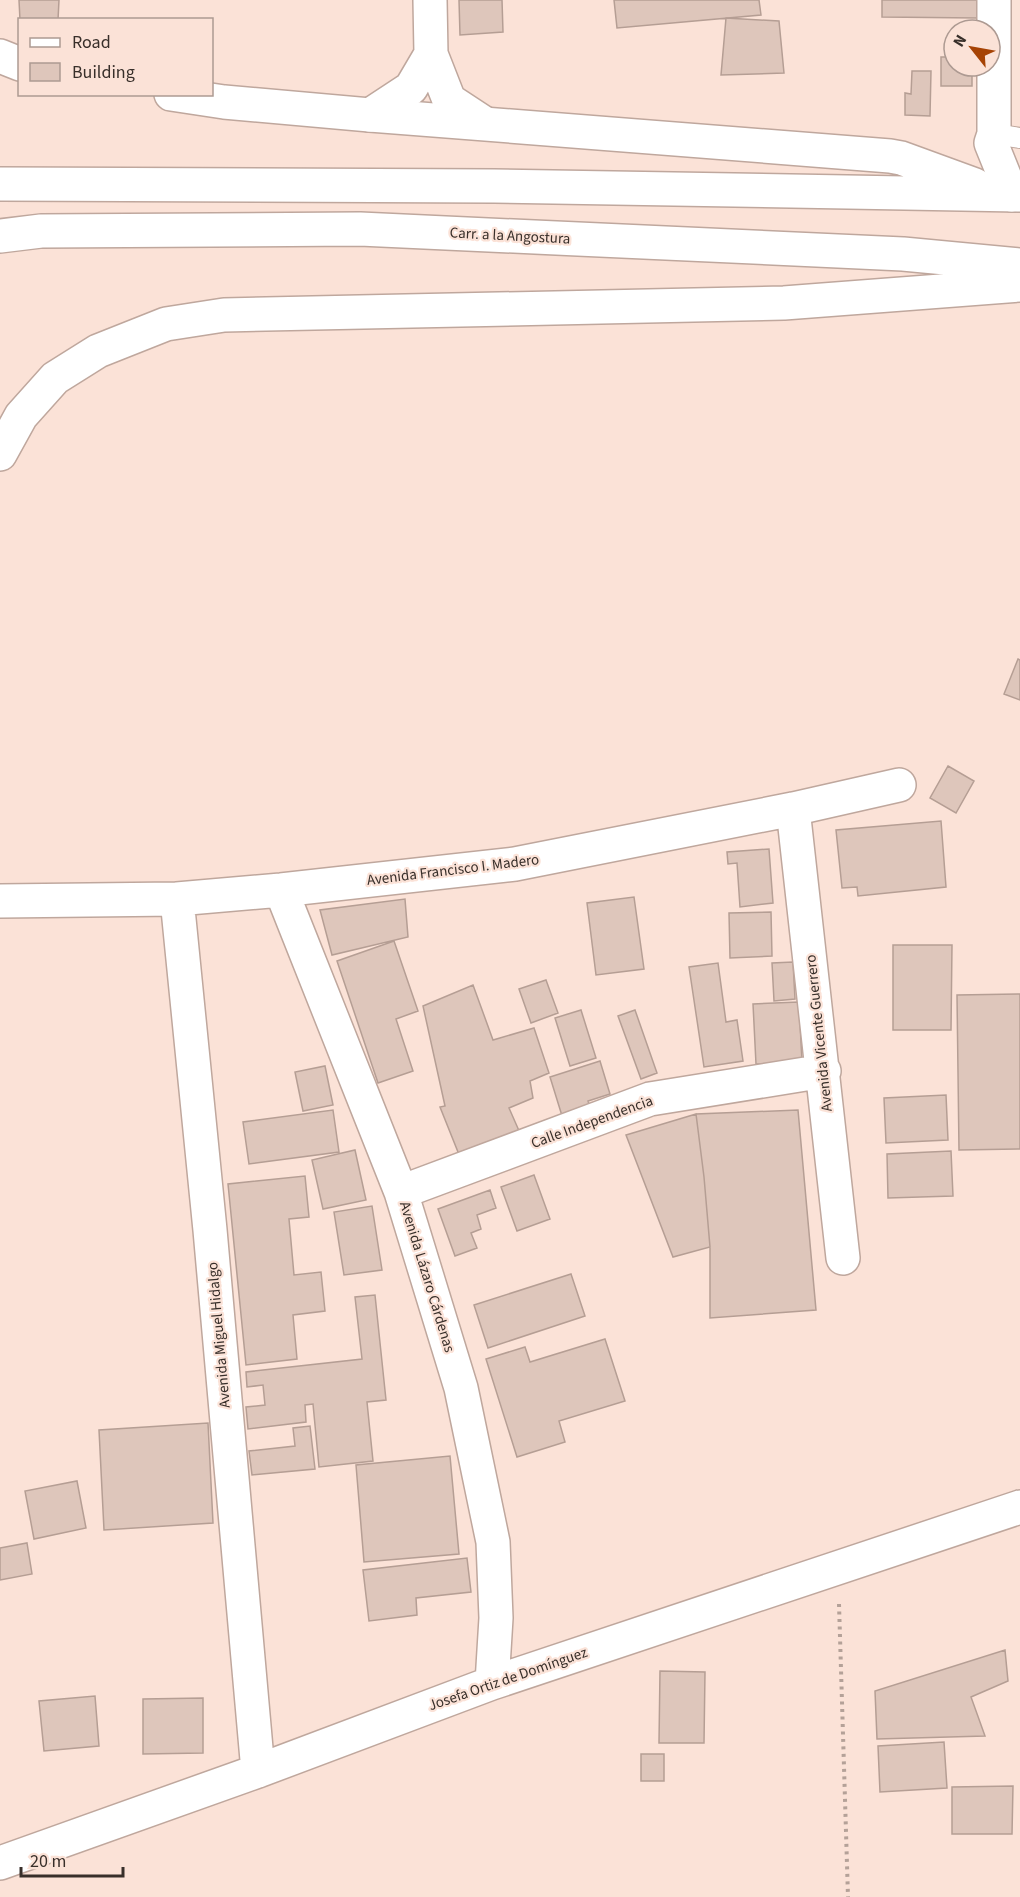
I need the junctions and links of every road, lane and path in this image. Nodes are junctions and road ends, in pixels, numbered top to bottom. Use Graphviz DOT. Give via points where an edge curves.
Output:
graph roads {
  1 [pos="430,0"];
  2 [pos="994,0"];
  3 [pos="431,54"];
  4 [pos="0,56"];
  5 [pos="18,63"];
  6 [pos="184,96"];
  7 [pos="370,115"];
  8 [pos="484,123"];
  9 [pos="1012,135"];
  10 [pos="0,184"];
  11 [pos="1010,195"];
  12 [pos="0,236"];
  13 [pos="1020,265"];
  14 [pos="1020,285"];
  15 [pos="0,454"];
  16 [pos="898,785"];
  17 [pos="793,809"];
  18 [pos="281,890"];
  19 [pos="177,899"];
  20 [pos="0,901"];
  21 [pos="824,1071"];
  22 [pos="401,1192"];
  23 [pos="843,1258"];
  24 [pos="1020,1507"];
  25 [pos="838,1569"];
  26 [pos="492,1683"];
  27 [pos="258,1771"];
  28 [pos="0,1863"];
  29 [pos="848,1897"];
  1 -- 3 [label="street"];
  2 -- 9 [label="street"];
  3 -- 7 [label="street" via="411,88"];
  3 -- 8 [label="street" via="449,100"];
  4 -- 5 [label="street"];
  6 -- 7 [label="street"];
  7 -- 8 [label="street"];
  8 -- 11 [label="street" via="901,158"];
  9 -- 11 [label="street" via="992,143"];
  10 -- 11 [label="street" via="494,186"];
  12 -- 13 [label="street, Carr. a la Angostura" via="41,231 360,229 903,254"];
  14 -- 15 [label="street" via="784,303 224,315 166,324 98,351 55,378 21,416"];
  16 -- 17 [label="street, Avenida Francisco I. Madero"];
  17 -- 18 [label="street, Avenida Francisco I. Madero" via="515,864"];
  17 -- 21 [label="street, Avenida Vicente Guerrero"];
  18 -- 19 [label="street, Avenida Francisco I. Madero"];
  18 -- 22 [label="street, Avenida Lázaro Cárdenas"];
  19 -- 20 [label="street, Avenida Francisco I. Madero"];
  19 -- 27 [label="street, Avenida Miguel Hidalgo"];
  21 -- 22 [label="street, Calle Independencia" via="650,1099"];
  21 -- 23 [label="street, Avenida Vicente Guerrero"];
  22 -- 26 [label="street, Avenida Lázaro Cárdenas" via="460,1388 493,1542 496,1618"];
  24 -- 25 [label="street, Josefa Ortiz de Domínguez"];
  25 -- 26 [label="street, Josefa Ortiz de Domínguez"];
  25 -- 29 [label="path"];
  26 -- 27 [label="street, Josefa Ortiz de Domínguez"];
  27 -- 28 [label="street, Josefa Ortiz de Domínguez"];
}
